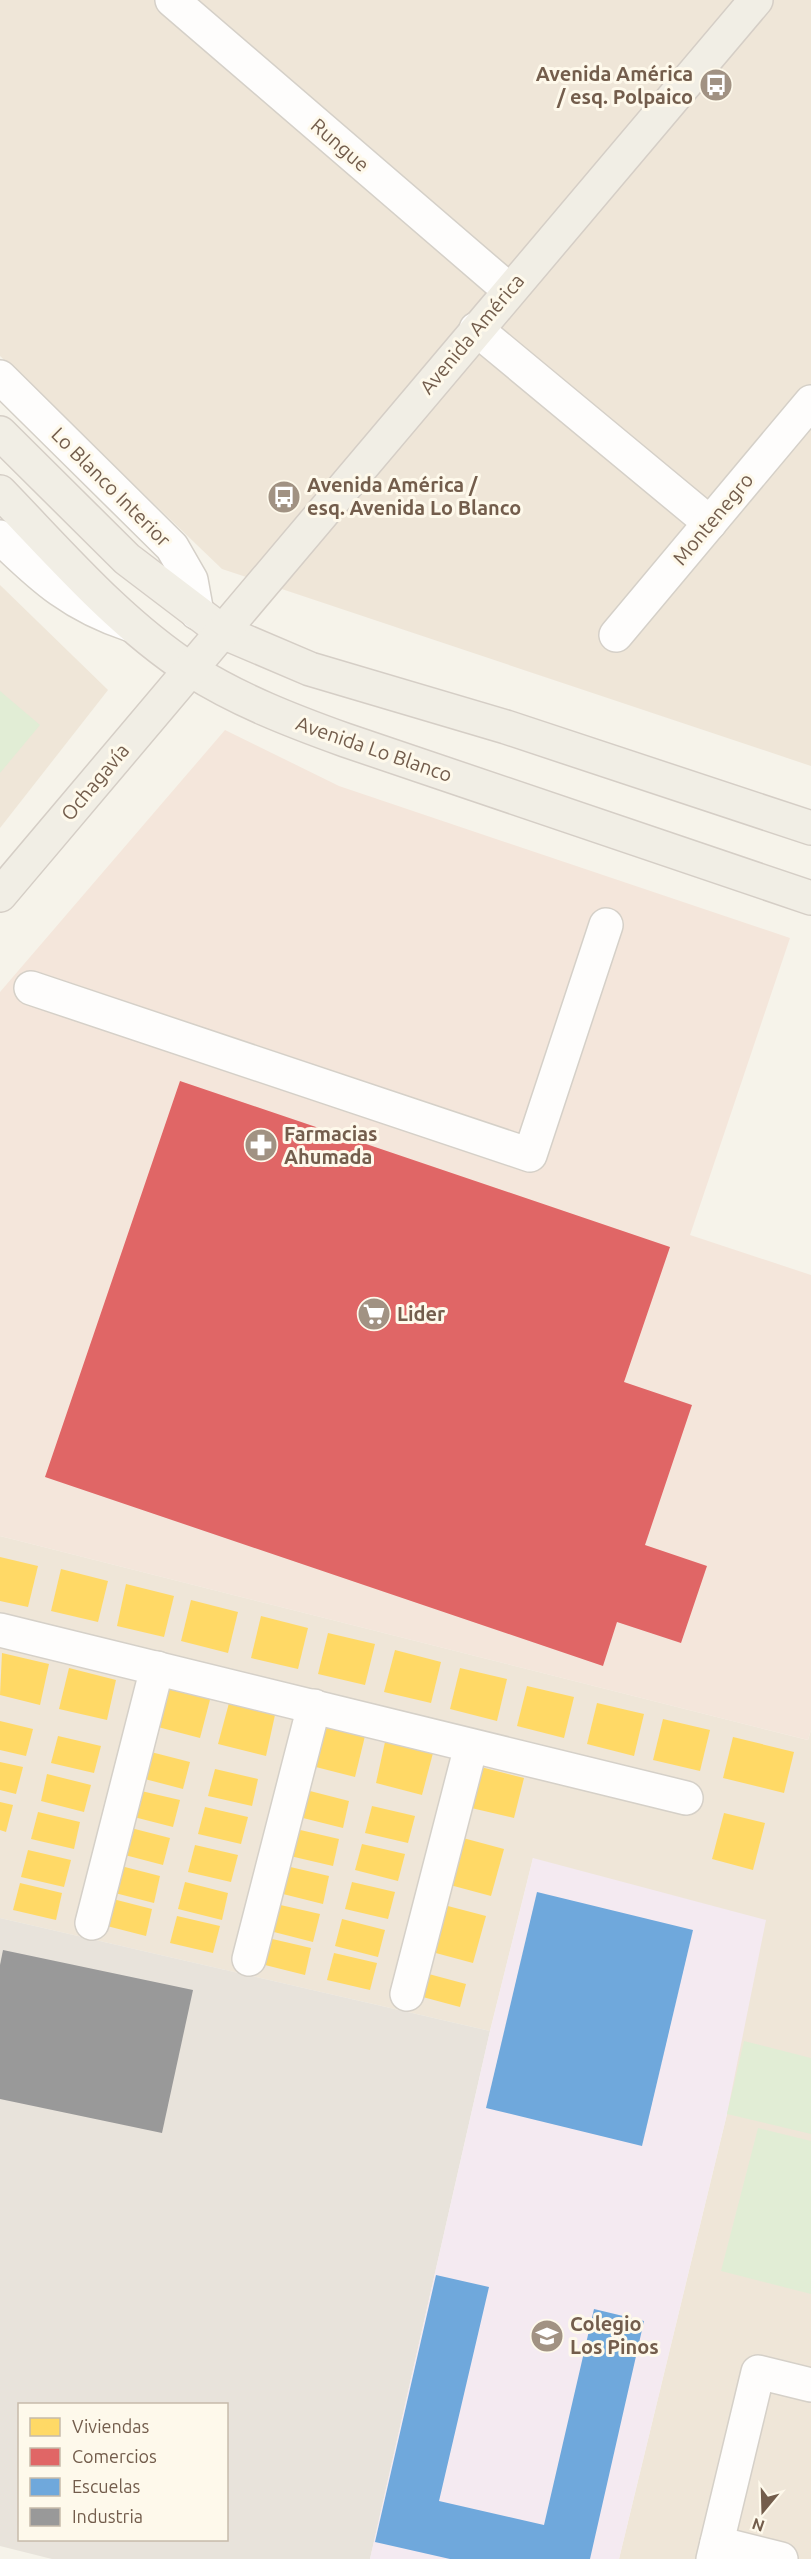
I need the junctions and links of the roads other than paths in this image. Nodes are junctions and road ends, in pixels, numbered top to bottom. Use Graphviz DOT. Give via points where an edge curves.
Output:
graph roads {
  1 [pos="172,0"];
  2 [pos="756,0"];
  3 [pos="509,291"];
  4 [pos="476,329"];
  5 [pos="0,377"];
  6 [pos="811,402"];
  7 [pos="0,433"];
  8 [pos="0,492"];
  9 [pos="710,523"];
  10 [pos="0,537"];
  11 [pos="197,613"];
  12 [pos="136,626"];
  13 [pos="223,632"];
  14 [pos="616,634"];
  15 [pos="189,669"];
  16 [pos="811,828"];
  17 [pos="0,895"];
  18 [pos="811,898"];
  19 [pos="606,925"];
  20 [pos="31,988"];
  21 [pos="0,1630"];
  22 [pos="157,1668"];
  23 [pos="314,1707"];
  24 [pos="471,1746"];
  25 [pos="686,1798"];
  26 [pos="92,1923"];
  27 [pos="249,1959"];
  28 [pos="406,1994"];
  29 [pos="811,2385"];
  30 [pos="715,2551"];
  31 [pos="781,2559"];
  1 -- 3 [label="street, Rungue"];
  2 -- 3 [label="main road, Avenida América"];
  3 -- 4 [label="main road, Avenida América"];
  4 -- 9 [label="street"];
  4 -- 13 [label="main road, Avenida América"];
  5 -- 11 [label="street, Lo Blanco Interior" via="171,547 191,580"];
  6 -- 9 [label="street, Montenegro"];
  7 -- 11 [label="main road" via="127,559"];
  8 -- 12 [label="main road, Avenida Lo Blanco" via="84,580"];
  9 -- 14 [label="street, Montenegro"];
  10 -- 12 [label="street" via="44,580 67,596"];
  11 -- 13 [label="main road"];
  12 -- 15 [label="main road, Avenida Lo Blanco"];
  13 -- 15 [label="main road, Avenida América"];
  13 -- 16 [label="main road" via="310,669 506,727"];
  15 -- 17 [label="main road, Ochagavía"];
  15 -- 18 [label="main road, Avenida Lo Blanco" via="258,705 345,740"];
  19 -- 20 [label="street" via="530,1155"];
  21 -- 22 [label="street"];
  22 -- 23 [label="street"];
  22 -- 26 [label="street"];
  23 -- 24 [label="street"];
  23 -- 27 [label="street"];
  24 -- 25 [label="street"];
  24 -- 28 [label="street"];
  29 -- 30 [label="street" via="758,2372"];
  30 -- 31 [label="street"];
}
